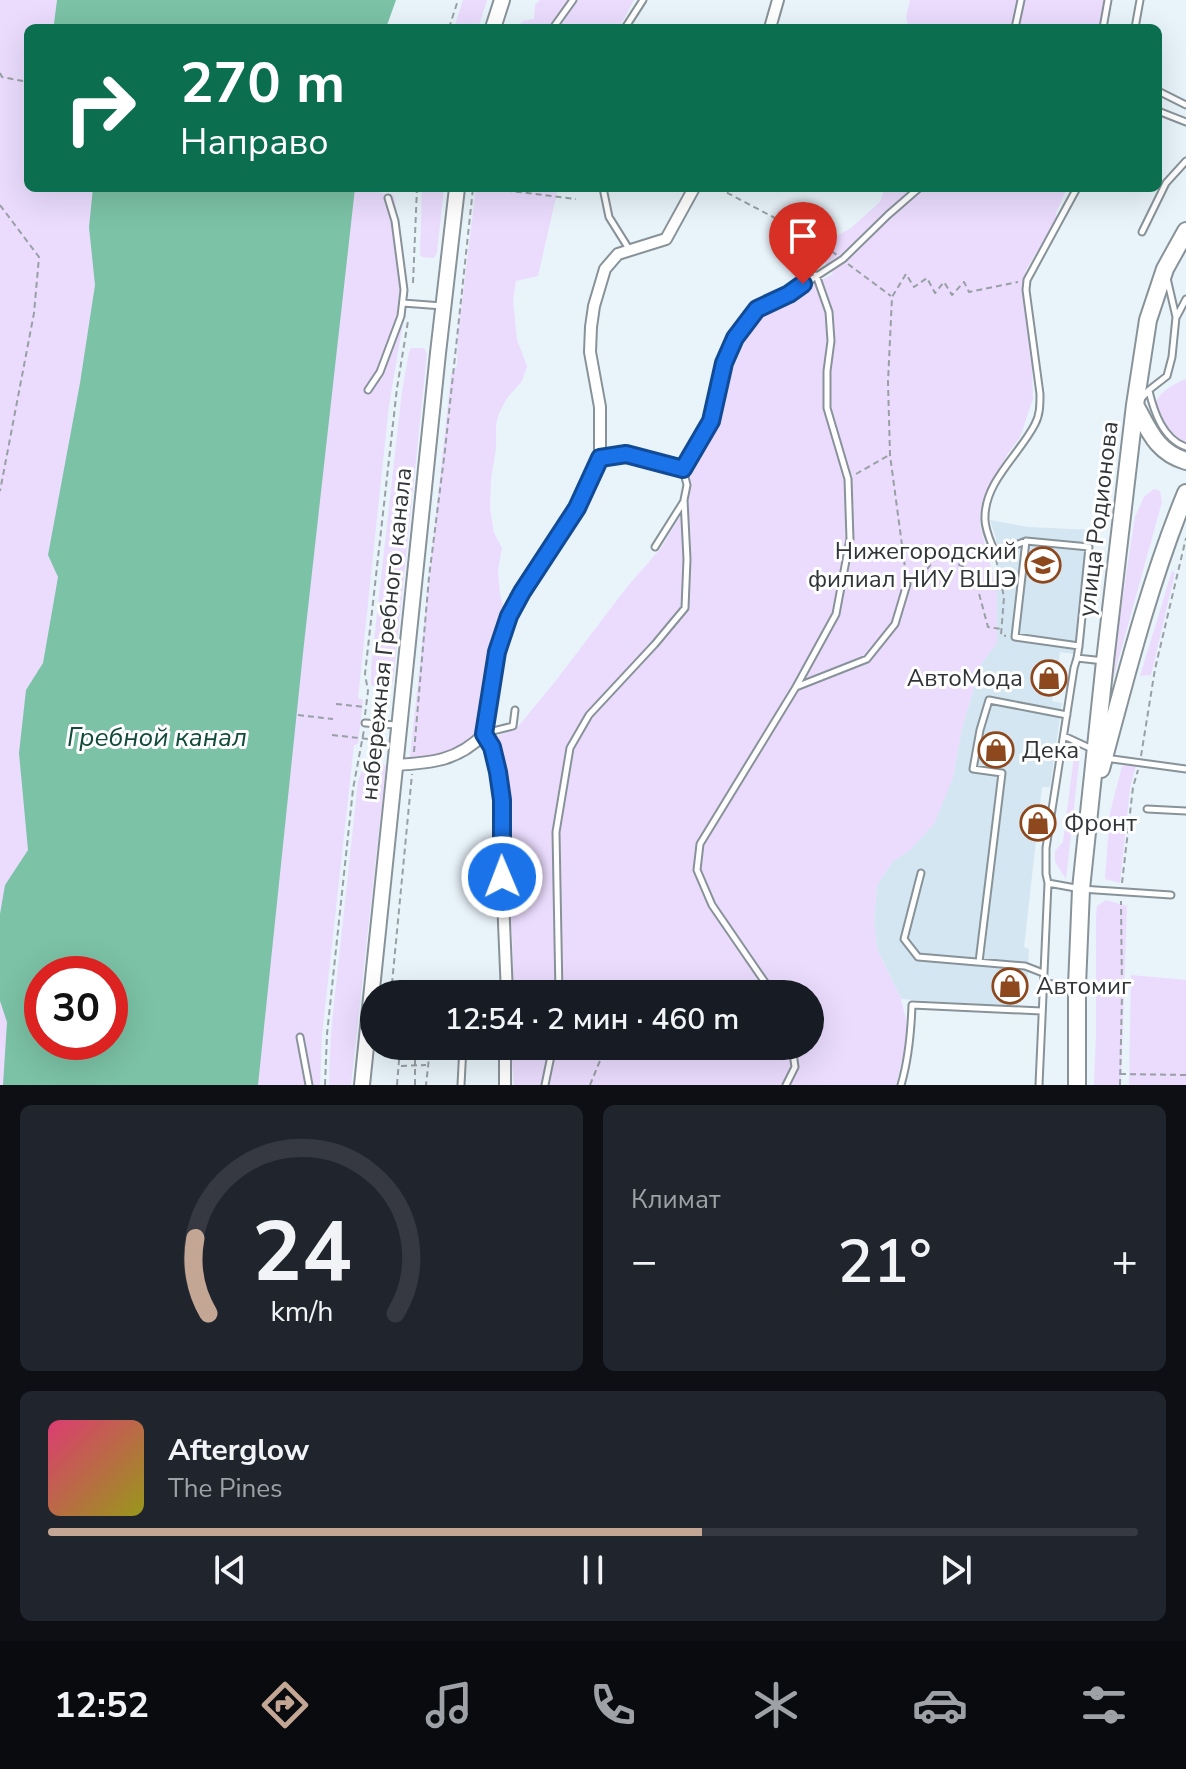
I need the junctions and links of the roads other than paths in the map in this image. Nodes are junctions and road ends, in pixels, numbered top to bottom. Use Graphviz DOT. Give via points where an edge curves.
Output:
graph roads {
  1 [pos="502,0"];
  2 [pos="573,0"];
  3 [pos="643,0"];
  4 [pos="778,0"];
  5 [pos="1021,0"];
  6 [pos="1108,0"];
  7 [pos="1140,0"];
  8 [pos="494,24"];
  9 [pos="556,24"];
  10 [pos="628,24"];
  11 [pos="771,24"];
  12 [pos="1016,24"];
  13 [pos="1104,24"];
  14 [pos="1136,24"];
  15 [pos="1162,93"];
  16 [pos="1186,105"];
  17 [pos="1162,113"];
  18 [pos="1186,122"];
  19 [pos="1186,161"];
  20 [pos="1162,191"];
  21 [pos="457,192"];
  22 [pos="604,192"];
  23 [pos="692,192"];
  24 [pos="914,192"];
  25 [pos="1075,192"];
  26 [pos="1162,192"];
  27 [pos="388,198"];
  28 [pos="1186,231"];
  29 [pos="1142,232"];
  30 [pos="629,250"];
  31 [pos="1165,269"];
  32 [pos="816,275"];
  33 [pos="1186,299"];
  34 [pos="403,303"];
  35 [pos="443,306"];
  36 [pos="1176,317"];
  37 [pos="368,390"];
  38 [pos="1149,390"];
  39 [pos="1135,405"];
  40 [pos="1186,447"];
  41 [pos="600,458"];
  42 [pos="1186,461"];
  43 [pos="683,469"];
  44 [pos="1186,493"];
  45 [pos="684,500"];
  46 [pos="1026,541"];
  47 [pos="655,547"];
  48 [pos="907,584"];
  49 [pos="1079,646"];
  50 [pos="1077,658"];
  51 [pos="1105,661"];
  52 [pos="796,687"];
  53 [pos="515,710"];
  54 [pos="1067,715"];
  55 [pos="365,723"];
  56 [pos="399,726"];
  57 [pos="484,734"];
  58 [pos="1064,736"];
  59 [pos="1100,754"];
  60 [pos="395,765"];
  61 [pos="1186,769"];
  62 [pos="1147,809"];
  63 [pos="1186,811"];
  64 [pos="921,873"];
  65 [pos="1048,883"];
  66 [pos="1081,889"];
  67 [pos="1171,895"];
  68 [pos="979,962"];
  69 [pos="1043,973"];
  70 [pos="375,980"];
  71 [pos="506,980"];
  72 [pos="559,980"];
  73 [pos="763,980"];
  74 [pos="1043,983"];
  75 [pos="1077,986"];
  76 [pos="1041,1011"];
  77 [pos="300,1037"];
  78 [pos="365,1060"];
  79 [pos="462,1060"];
  80 [pos="505,1060"];
  81 [pos="550,1060"];
  82 [pos="794,1060"];
  83 [pos="309,1085"];
  84 [pos="362,1085"];
  85 [pos="461,1085"];
  86 [pos="505,1085"];
  87 [pos="545,1085"];
  88 [pos="786,1085"];
  89 [pos="901,1085"];
  90 [pos="1039,1085"];
  91 [pos="1077,1085"];
  1 -- 8 [label="street"];
  2 -- 9 [label="lane"];
  3 -- 10 [label="lane"];
  4 -- 11 [label="street"];
  5 -- 12 [label="lane"];
  6 -- 13 [label="lane"];
  7 -- 14 [label="lane"];
  15 -- 16 [label="lane"];
  17 -- 18 [label="lane"];
  19 -- 20 [label="lane"];
  21 -- 35 [label="street, набережная Гребного канала"];
  22 -- 30 [label="lane" via="609,217"];
  23 -- 30 [label="street" via="666,239"];
  24 -- 32 [label="lane" via="843,259"];
  25 -- 46 [label="lane" via="1027,280 1040,409 986,504 984,520 995,553"];
  26 -- 29 [label="lane"];
  27 -- 34 [label="lane"];
  28 -- 31 [label="main road, улица Родионова"];
  30 -- 41 [label="street" via="605,269 591,327"];
  31 -- 36 [label="lane"];
  31 -- 39 [label="main road, улица Родионова" via="1148,320"];
  32 -- 43 [label="lane" via="757,309 735,338 711,421"];
  32 -- 52 [label="lane" via="829,312 827,408 848,479 850,539 836,614"];
  33 -- 36 [label="lane"];
  34 -- 35 [label="lane"];
  34 -- 37 [label="lane" via="380,372"];
  35 -- 56 [label="street, набережная Гребного канала"];
  36 -- 38 [label="lane" via="1167,376"];
  38 -- 39 [label="lane"];
  38 -- 40 [label="lane" via="1170,437"];
  39 -- 42 [label="main road" via="1155,441"];
  39 -- 51 [label="main road, улица Родионова"];
  41 -- 43 [label="lane" via="626,454"];
  41 -- 57 [label="street" via="577,508 509,616 497,652"];
  43 -- 45 [label="lane"];
  44 -- 59 [label="main road, улица Родионова" via="1159,562"];
  45 -- 47 [label="lane"];
  45 -- 72 [label="lane" via="685,608 589,715 570,748 556,832"];
  46 -- 49 [label="lane" via="1015,637"];
  46 -- 49 [label="lane" via="1089,547"];
  48 -- 52 [label="lane" via="895,624 867,659"];
  49 -- 50 [label="lane"];
  50 -- 51 [label="lane"];
  50 -- 54 [label="lane"];
  51 -- 59 [label="main road, улица Родионова"];
  52 -- 73 [label="lane" via="700,844 697,870 712,905"];
  53 -- 57 [label="lane" via="513,726"];
  54 -- 58 [label="lane"];
  54 -- 68 [label="lane" via="989,700 973,769 1002,773"];
  55 -- 56 [label="lane"];
  56 -- 60 [label="street, набережная Гребного канала"];
  57 -- 60 [label="street" via="454,756"];
  57 -- 71 [label="street" via="492,747 502,800"];
  58 -- 59 [label="lane"];
  58 -- 65 [label="lane" via="1046,848"];
  59 -- 61 [label="lane"];
  59 -- 66 [label="main road, улица Родионова"];
  60 -- 70 [label="street, набережная Гребного канала"];
  62 -- 63 [label="lane"];
  64 -- 68 [label="lane" via="904,939 918,957"];
  65 -- 66 [label="lane"];
  65 -- 69 [label="lane"];
  66 -- 67 [label="lane"];
  66 -- 75 [label="main road, улица Родионова"];
  68 -- 69 [label="lane"];
  69 -- 74 [label="lane"];
  74 -- 75 [label="lane"];
  74 -- 76 [label="lane"];
  75 -- 91 [label="main road, улица Родионова"];
  76 -- 89 [label="lane" via="912,1005 911,1044"];
  76 -- 90 [label="lane"];
  77 -- 83 [label="lane"];
  78 -- 84 [label="street, набережная Гребного канала"];
  79 -- 85 [label="lane"];
  80 -- 86 [label="street"];
  81 -- 87 [label="lane"];
  82 -- 88 [label="lane"];
}
